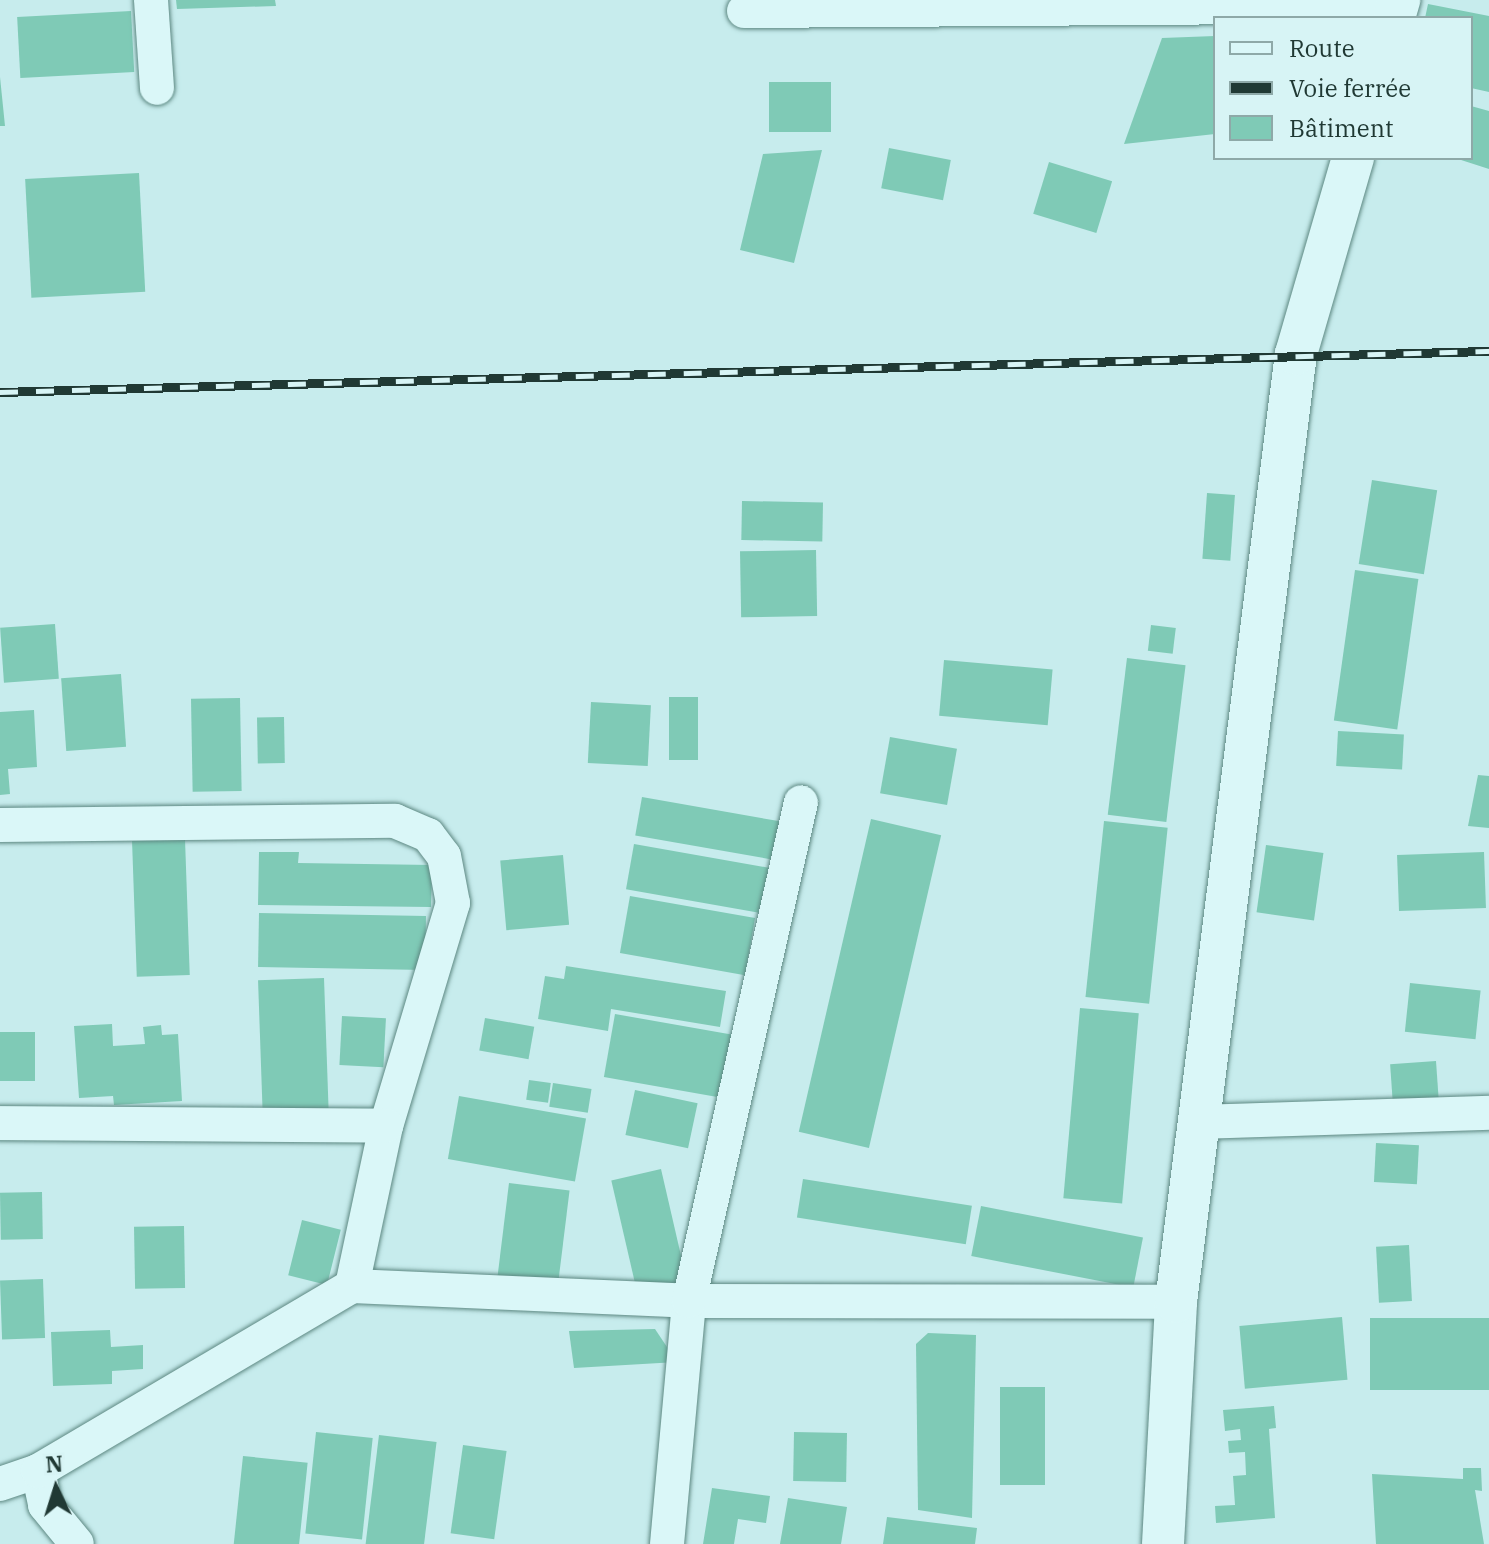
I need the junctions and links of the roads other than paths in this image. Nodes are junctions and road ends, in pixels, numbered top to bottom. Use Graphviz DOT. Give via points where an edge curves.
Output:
graph roads {
  1 [pos="151,0"];
  2 [pos="1396,8"];
  3 [pos="744,11"];
  4 [pos="157,88"];
  5 [pos="1352,160"];
  6 [pos="801,802"];
  7 [pos="0,825"];
  8 [pos="1489,1113"];
  9 [pos="1199,1122"];
  10 [pos="0,1123"];
  11 [pos="386,1126"];
  12 [pos="352,1286"];
  13 [pos="689,1301"];
  14 [pos="1176,1302"];
  15 [pos="38,1471"];
  16 [pos="0,1484"];
  17 [pos="77,1544"];
  18 [pos="667,1544"];
  19 [pos="1163,1544"];
  1 -- 4 [label="street"];
  2 -- 3 [label="street"];
  5 -- 9 [label="street" via="1296,354"];
  6 -- 13 [label="street"];
  7 -- 11 [label="street" via="395,821 428,835 444,856 453,903"];
  8 -- 9 [label="street"];
  9 -- 14 [label="street"];
  10 -- 11 [label="street"];
  11 -- 12 [label="street"];
  12 -- 13 [label="street"];
  12 -- 15 [label="street"];
  13 -- 14 [label="street"];
  13 -- 18 [label="street"];
  14 -- 19 [label="street"];
  15 -- 16 [label="street"];
  15 -- 17 [label="street" via="45,1505"];
}
